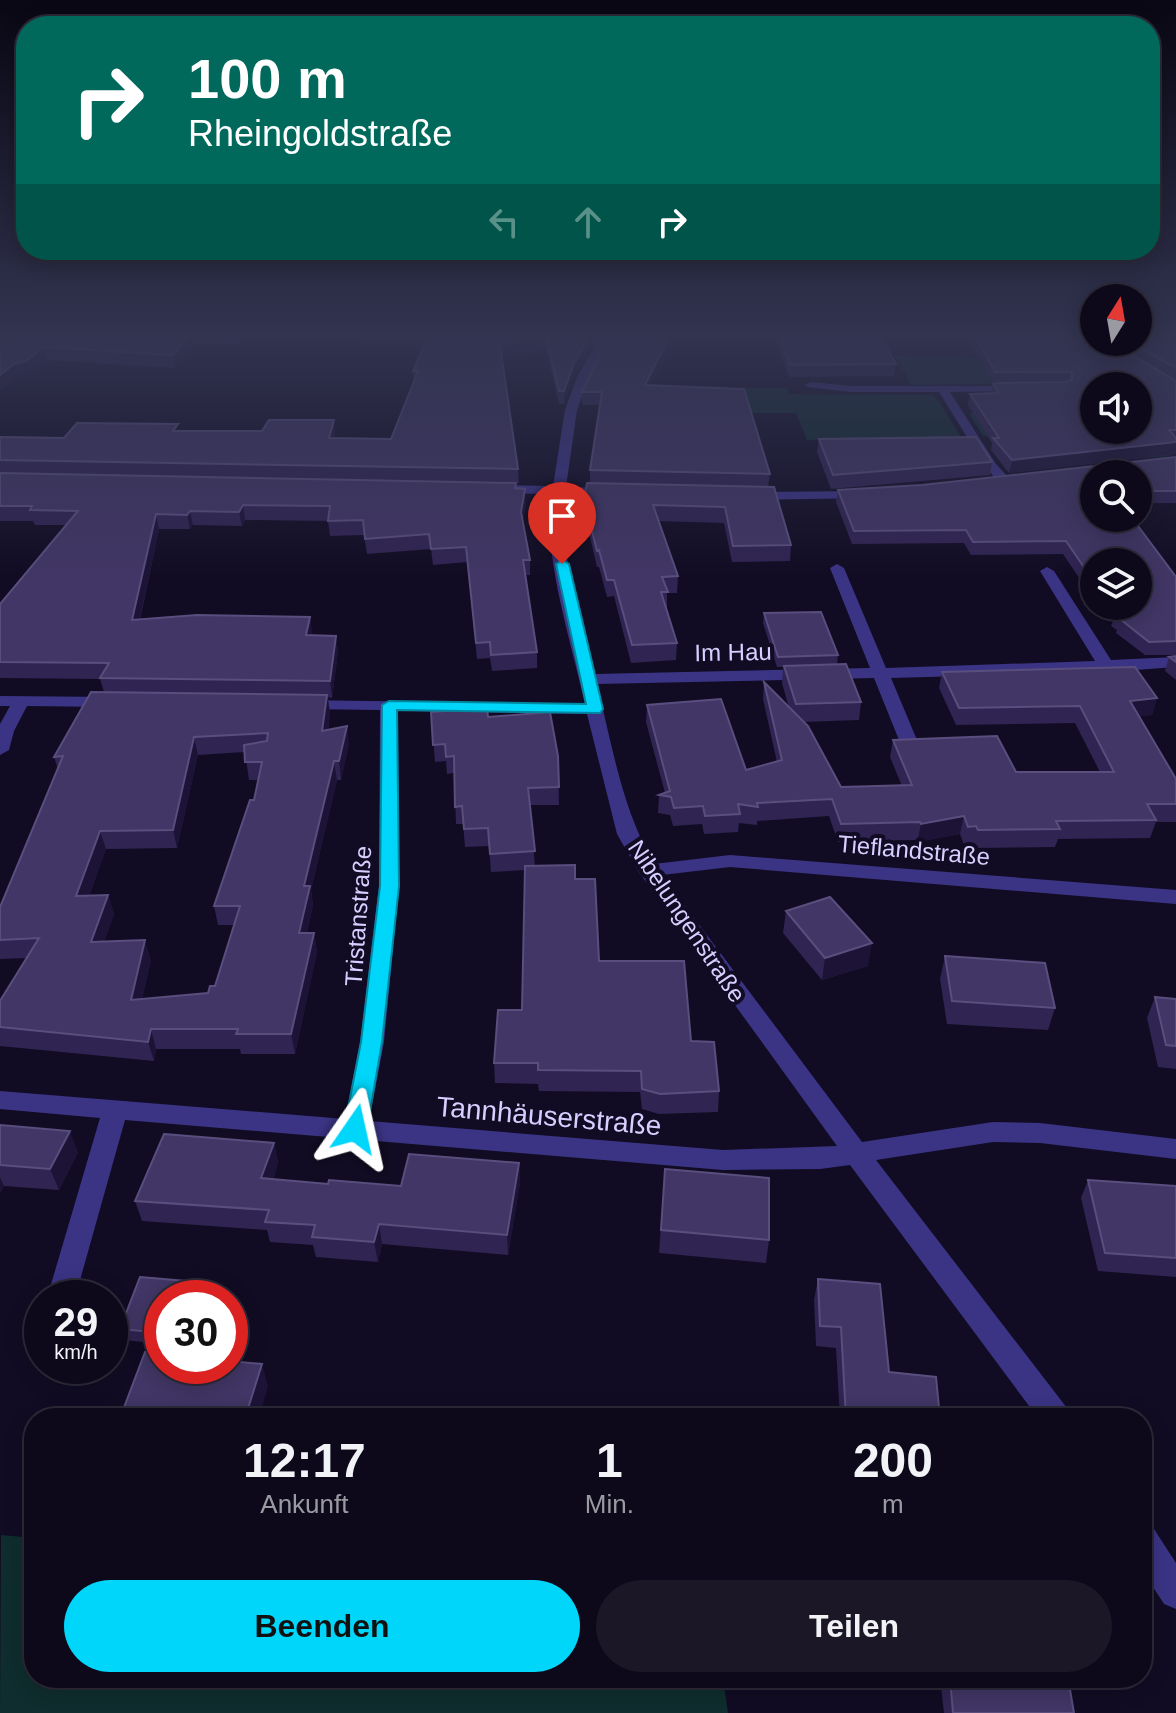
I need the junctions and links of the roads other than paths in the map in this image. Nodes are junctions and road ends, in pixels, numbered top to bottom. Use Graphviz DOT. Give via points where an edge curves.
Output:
graph roads {
  1 [pos="570,417"];
  2 [pos="960,417"];
  3 [pos="1002,480"];
  4 [pos="484,489"];
  5 [pos="556,491"];
  6 [pos="631,493"];
  7 [pos="873,494"];
  8 [pos="734,495"];
  9 [pos="837,568"];
  10 [pos="1047,571"];
  11 [pos="1176,662"];
  12 [pos="1107,667"];
  13 [pos="880,673"];
  14 [pos="587,679"];
  15 [pos="0,701"];
  16 [pos="21,701"];
  17 [pos="123,702"];
  18 [pos="282,704"];
  19 [pos="389,705"];
  20 [pos="595,709"];
  21 [pos="908,740"];
  22 [pos="0,750"];
  23 [pos="648,871"];
  24 [pos="1176,897"];
  25 [pos="0,1100"];
  26 [pos="115,1110"];
  27 [pos="355,1129"];
  28 [pos="1176,1149"];
  29 [pos="855,1155"];
  30 [pos="66,1280"];
  31 [pos="1049,1408"];
  32 [pos="1152,1556"];
  33 [pos="1176,1592"];
  1 -- 5 [label="street, Nibelungenstraße"];
  2 -- 3 [label="street"];
  4 -- 5 [label="street"];
  5 -- 6 [label="street"];
  5 -- 14 [label="street, Nibelungenstraße" via="560,551"];
  7 -- 8 [label="street"];
  9 -- 13 [label="street"];
  10 -- 12 [label="street"];
  11 -- 12 [label="street, Im Hau"];
  12 -- 13 [label="street, Im Hau"];
  13 -- 14 [label="street, Im Hau"];
  13 -- 21 [label="street"];
  14 -- 20 [label="street, Nibelungenstraße"];
  15 -- 16 [label="street"];
  16 -- 17 [label="street"];
  16 -- 22 [label="street"];
  18 -- 19 [label="street"];
  19 -- 20 [label="street"];
  19 -- 27 [label="street, Tristanstraße" via="389,886 372,1042"];
  20 -- 23 [label="street, Nibelungenstraße" via="619,810"];
  23 -- 24 [label="street, Tieflandstraße" via="730,861"];
  23 -- 29 [label="street, Nibelungenstraße"];
  25 -- 26 [label="street, Tannhäuserstraße"];
  26 -- 27 [label="street, Tannhäuserstraße"];
  26 -- 30 [label="street"];
  27 -- 29 [label="street, Tannhäuserstraße" via="723,1160"];
  28 -- 29 [label="street, Tannhäuserstraße" via="993,1132"];
  29 -- 31 [label="street, Nibelungenstraße"];
  32 -- 33 [label="street"];
}
